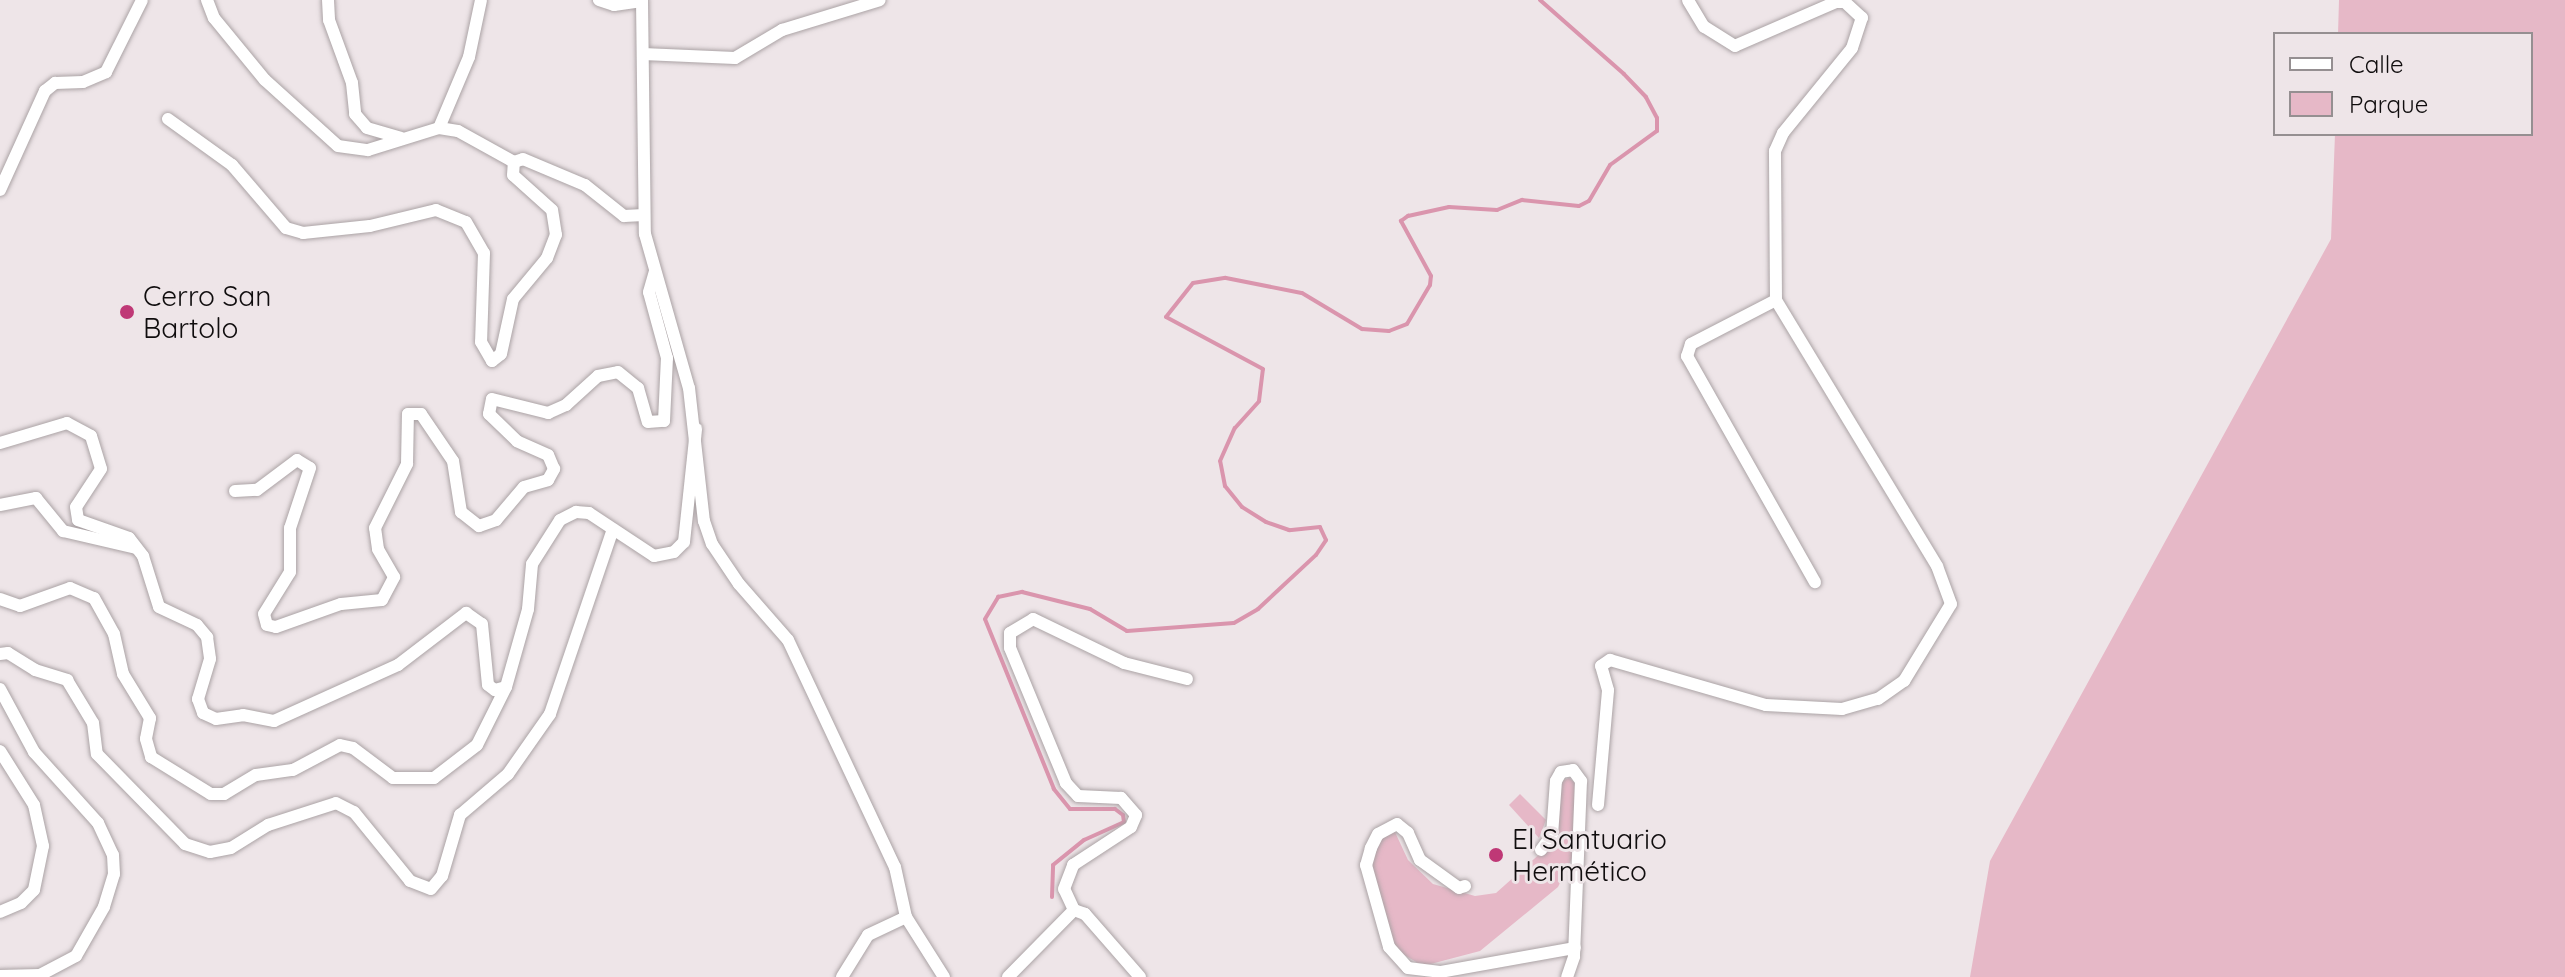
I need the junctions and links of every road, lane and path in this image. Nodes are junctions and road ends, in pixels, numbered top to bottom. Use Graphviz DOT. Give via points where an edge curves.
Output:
graph roads {
  1 [pos="142,0"];
  2 [pos="207,0"];
  3 [pos="328,0"];
  4 [pos="481,0"];
  5 [pos="599,0"];
  6 [pos="642,0"];
  7 [pos="880,0"];
  8 [pos="1688,0"];
  9 [pos="643,54"];
  10 [pos="168,119"];
  11 [pos="439,128"];
  12 [pos="401,138"];
  13 [pos="514,162"];
  14 [pos="0,190"];
  15 [pos="644,215"];
  16 [pos="655,271"];
  17 [pos="1776,300"];
  18 [pos="696,429"];
  19 [pos="0,443"];
  20 [pos="235,491"];
  21 [pos="0,505"];
  22 [pos="613,529"];
  23 [pos="139,549"];
  24 [pos="1815,582"];
  25 [pos="0,599"];
  26 [pos="0,654"];
  27 [pos="1187,679"];
  28 [pos="506,687"];
  29 [pos="0,689"];
  30 [pos="0,751"];
  31 [pos="1598,805"];
  32 [pos="1541,850"];
  33 [pos="1465,886"];
  34 [pos="1074,910"];
  35 [pos="0,912"];
  36 [pos="906,917"];
  37 [pos="1575,948"];
  38 [pos="1420,975"];
  39 [pos="0,976"];
  40 [pos="842,977"];
  41 [pos="944,977"];
  42 [pos="1008,977"];
  43 [pos="1140,977"];
  44 [pos="1567,977"];
  1 -- 14 [label="street" via="106,72 83,82 55,83 45,91"];
  2 -- 12 [label="street" via="214,18 265,80 331,142 368,150"];
  3 -- 12 [label="street" via="329,20 352,83 355,114 367,128"];
  4 -- 11 [label="street" via="469,57"];
  5 -- 6 [label="street" via="614,5"];
  6 -- 9 [label="street"];
  7 -- 9 [label="street" via="782,30 735,58"];
  8 -- 17 [label="street" via="1704,27 1735,46 1836,2 1854,8 1862,18 1852,48 1783,133 1775,151"];
  9 -- 15 [label="street"];
  10 -- 13 [label="street" via="232,165 286,228 303,233 370,226 436,210 466,222 484,253 481,342 492,361 501,354 513,299 547,258 556,235 552,210 513,175"];
  11 -- 12 [label="street"];
  11 -- 13 [label="street" via="458,131"];
  13 -- 15 [label="street" via="523,159 585,185 624,216"];
  15 -- 16 [label="street"];
  16 -- 18 [label="street"];
  16 -- 20 [label="street" via="649,292 669,389 664,421 648,422 638,388 618,372 598,376 566,405 548,413 492,399 487,410 492,417 517,441 548,455 554,469 548,480 524,487 496,520 479,526 461,512 453,461 421,414 411,412 406,420 407,464 375,528 378,549 394,577 382,600 341,604 267,625 264,614 290,572 290,528 310,468 297,460 257,490"];
  17 -- 24 [label="street" via="1691,344 1687,356"];
  17 -- 31 [label="street" via="1937,566 1951,604 1904,681 1878,699 1842,709 1766,705 1610,660 1601,666 1608,690"];
  18 -- 22 [label="street" via="687,537 680,548 647,555"];
  18 -- 36 [label="street" via="704,521 712,544 788,640 895,867"];
  19 -- 23 [label="street" via="67,423 86,432 99,449 101,469 78,503 76,516 86,526 123,534"];
  21 -- 23 [label="street" via="36,498 58,528 70,534"];
  22 -- 26 [label="street" via="550,714 508,774 460,815 442,876 431,889 410,881 354,812 336,803 268,825 231,848 210,852 185,844 97,754 93,723 67,680"];
  22 -- 28 [label="street" via="589,513 570,513 539,548"];
  23 -- 28 [label="street" via="159,607 197,625 207,637 210,659 198,699 211,718 287,717 398,665 466,613 482,624 488,685 495,690"];
  25 -- 28 [label="street" via="25,605 70,588 94,598 114,634 123,674 150,718 146,745 151,757 211,794 224,794 256,775 293,770 340,745 353,748 393,778 434,778 477,745"];
  27 -- 34 [label="street" via="1124,663 1033,619 1010,633 1010,648 1066,783 1078,796 1121,798 1136,815 1131,827 1073,865 1064,889"];
  29 -- 39 [label="street" via="34,752 98,823 113,855 114,874 104,907 76,956 40,975"];
  30 -- 35 [label="street" via="38,814 43,846 34,890"];
  32 -- 37 [label="street" via="1552,835 1556,781 1561,772 1573,770 1581,781"];
  33 -- 38 [label="street" via="1459,888 1420,860 1408,833 1397,824 1387,826 1371,848 1366,865 1389,947"];
  34 -- 42 [label="street"];
  34 -- 43 [label="street" via="1085,914"];
  36 -- 40 [label="street" via="868,935"];
  36 -- 41 [label="street"];
  37 -- 38 [label="street"];
  37 -- 44 [label="street"];
}
